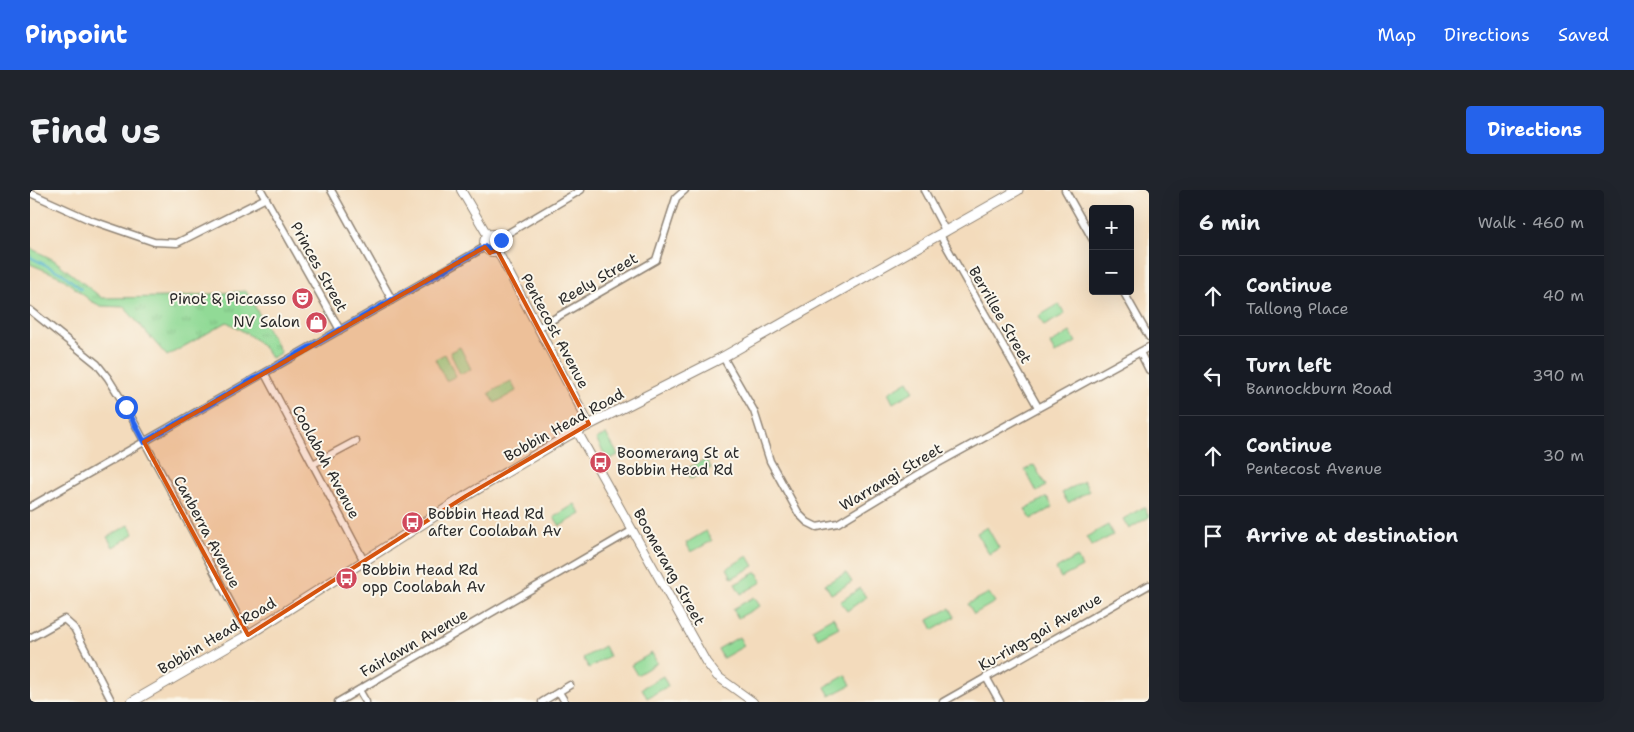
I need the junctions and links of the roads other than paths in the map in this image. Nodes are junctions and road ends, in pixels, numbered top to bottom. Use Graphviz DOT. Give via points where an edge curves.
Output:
graph roads {
  1 [pos="261,190"];
  2 [pos="331,190"];
  3 [pos="461,190"];
  4 [pos="581,190"];
  5 [pos="685,190"];
  6 [pos="924,190"];
  7 [pos="1018,190"];
  8 [pos="1065,190"];
  9 [pos="30,192"];
  10 [pos="266,198"];
  11 [pos="943,233"];
  12 [pos="1089,233"];
  13 [pos="488,236"];
  14 [pos="500,238"];
  15 [pos="485,247"];
  16 [pos="497,250"];
  17 [pos="1125,295"];
  18 [pos="392,300"];
  19 [pos="30,310"];
  20 [pos="538,328"];
  21 [pos="340,330"];
  22 [pos="1149,337"];
  23 [pos="1149,347"];
  24 [pos="1140,352"];
  25 [pos="723,357"];
  26 [pos="1149,370"];
  27 [pos="264,374"];
  28 [pos="1038,407"];
  29 [pos="589,424"];
  30 [pos="578,431"];
  31 [pos="356,441"];
  32 [pos="144,442"];
  33 [pos="312,464"];
  34 [pos="30,507"];
  35 [pos="633,530"];
  36 [pos="364,561"];
  37 [pos="1149,585"];
  38 [pos="248,635"];
  39 [pos="30,638"];
  40 [pos="986,677"];
  41 [pos="570,686"];
  42 [pos="359,690"];
  43 [pos="560,692"];
  44 [pos="112,702"];
  45 [pos="132,702"];
  46 [pos="338,702"];
  47 [pos="366,702"];
  48 [pos="542,702"];
  49 [pos="565,702"];
  50 [pos="754,702"];
  51 [pos="943,702"];
  52 [pos="1000,702"];
  1 -- 10 [label="street, Princes Street"];
  2 -- 18 [label="street"];
  3 -- 13 [label="street"];
  4 -- 14 [label="street"];
  5 -- 20 [label="street, Reely Street" via="676,198 656,260"];
  6 -- 11 [label="street, Berrillee Street"];
  7 -- 11 [label="main road, Bobbin Head Road"];
  8 -- 12 [label="street"];
  9 -- 10 [label="street" via="90,220 154,242 177,243"];
  10 -- 21 [label="street, Princes Street"];
  11 -- 25 [label="main road, Bobbin Head Road"];
  11 -- 28 [label="street, Berrillee Street"];
  13 -- 14 [label="street" via="493,234"];
  13 -- 15 [label="street" via="484,241"];
  14 -- 16 [label="street" via="502,244"];
  15 -- 16 [label="street" via="490,251"];
  15 -- 18 [label="street"];
  16 -- 20 [label="street, Pentecost Avenue"];
  17 -- 22 [label="street"];
  18 -- 21 [label="street"];
  19 -- 32 [label="street, Canberra Avenue" via="97,364 117,392"];
  20 -- 29 [label="street, Pentecost Avenue"];
  21 -- 27 [label="street"];
  23 -- 24 [label="street, Warrangi Street"];
  24 -- 26 [label="street"];
  24 -- 28 [label="street, Warrangi Street"];
  25 -- 28 [label="street, Warrangi Street" via="754,412 770,461 782,484 799,514 817,527 838,523"];
  25 -- 29 [label="main road, Bobbin Head Road"];
  27 -- 32 [label="street"];
  27 -- 33 [label="street, Coolabah Avenue"];
  29 -- 30 [label="main road, Bobbin Head Road"];
  30 -- 35 [label="street, Boomerang Street"];
  30 -- 36 [label="main road, Bobbin Head Road" via="466,496"];
  31 -- 33 [label="street"];
  32 -- 34 [label="street"];
  32 -- 38 [label="street, Canberra Avenue"];
  33 -- 36 [label="street, Coolabah Avenue"];
  35 -- 42 [label="street, Fairlawn Avenue"];
  35 -- 50 [label="street, Boomerang Street" via="711,669"];
  36 -- 38 [label="main road, Bobbin Head Road"];
  37 -- 40 [label="street, Ku-ring-gai Avenue"];
  38 -- 45 [label="main road, Bobbin Head Road"];
  39 -- 44 [label="street" via="64,619 69,622"];
  40 -- 51 [label="street, Ku-ring-gai Avenue"];
  40 -- 52 [label="street"];
  41 -- 43 [label="street"];
  42 -- 46 [label="street, Fairlawn Avenue"];
  42 -- 47 [label="street"];
  43 -- 48 [label="street"];
  43 -- 49 [label="street"];
}
